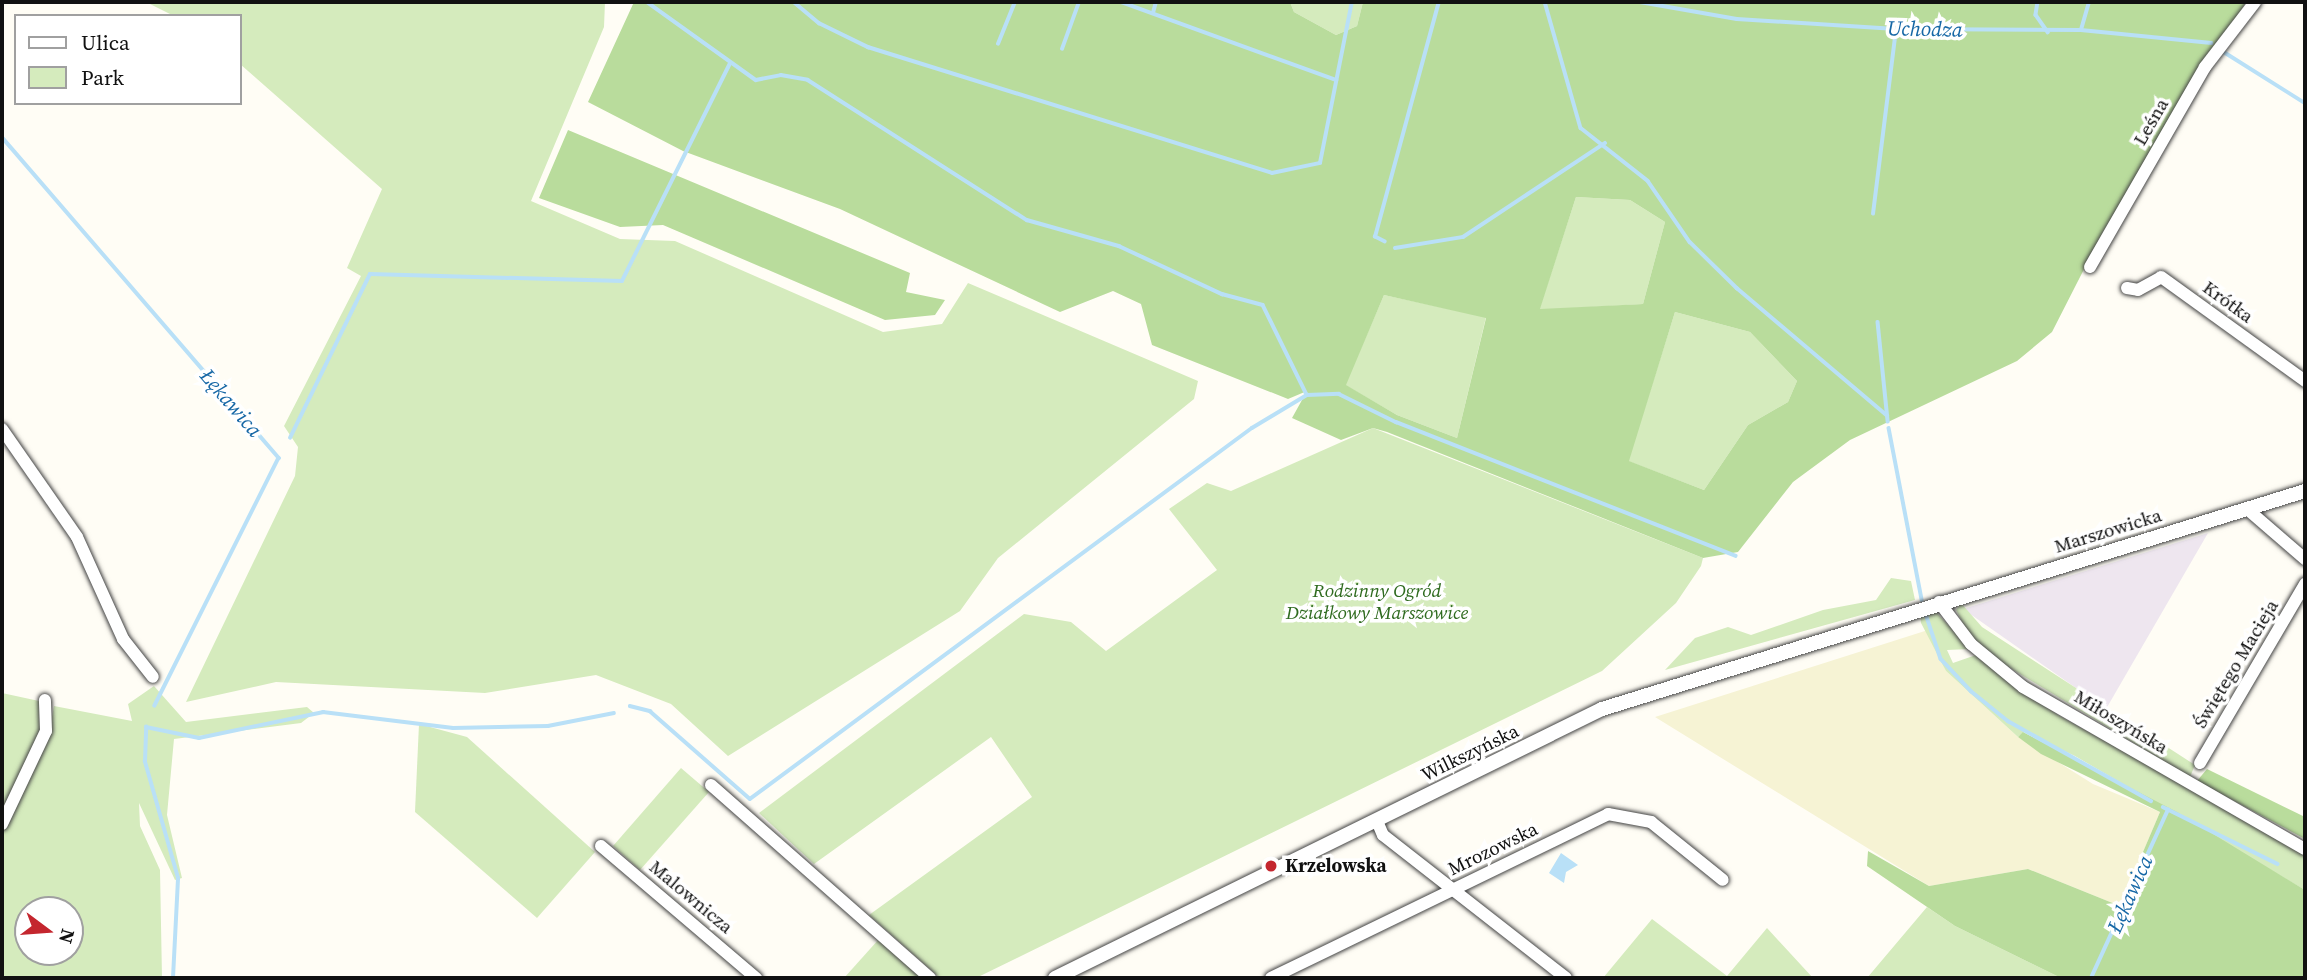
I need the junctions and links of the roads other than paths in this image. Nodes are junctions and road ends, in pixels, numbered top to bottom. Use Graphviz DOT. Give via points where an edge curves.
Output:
graph roads {
  1 [pos="2255,2"];
  2 [pos="2090,267"];
  3 [pos="2127,288"];
  4 [pos="2305,381"];
  5 [pos="2,429"];
  6 [pos="2305,491"];
  7 [pos="2247,509"];
  8 [pos="2305,559"];
  9 [pos="2305,584"];
  10 [pos="1939,602"];
  11 [pos="1921,608"];
  12 [pos="153,677"];
  13 [pos="45,700"];
  14 [pos="2200,763"];
  15 [pos="710,785"];
  16 [pos="1377,821"];
  17 [pos="2,824"];
  18 [pos="601,846"];
  19 [pos="2305,849"];
  20 [pos="1723,880"];
  21 [pos="1455,890"];
  22 [pos="756,978"];
  23 [pos="930,978"];
  24 [pos="1055,978"];
  25 [pos="1271,978"];
  26 [pos="1566,978"];
  1 -- 2 [label="street, Leśna" via="2205,67"];
  3 -- 4 [label="street, Krótka" via="2138,290 2161,278"];
  5 -- 12 [label="street" via="77,537 123,639"];
  6 -- 7 [label="street, Marszowicka"];
  7 -- 8 [label="street"];
  7 -- 10 [label="street, Marszowicka"];
  9 -- 14 [label="street, Świętego Macieja"];
  10 -- 11 [label="street, Marszowicka"];
  10 -- 19 [label="street, Miłoszyńska" via="1971,644 2023,687"];
  11 -- 16 [label="street, Wilkszyńska" via="1602,709"];
  13 -- 17 [label="street" via="46,731"];
  15 -- 23 [label="street"];
  16 -- 21 [label="street" via="1383,835"];
  16 -- 24 [label="street, Wilkszyńska"];
  18 -- 22 [label="street, Malownicza"];
  20 -- 21 [label="street, Mrozowska" via="1651,822 1618,813"];
  21 -- 25 [label="street, Mrozowska"];
  21 -- 26 [label="street"];
}
